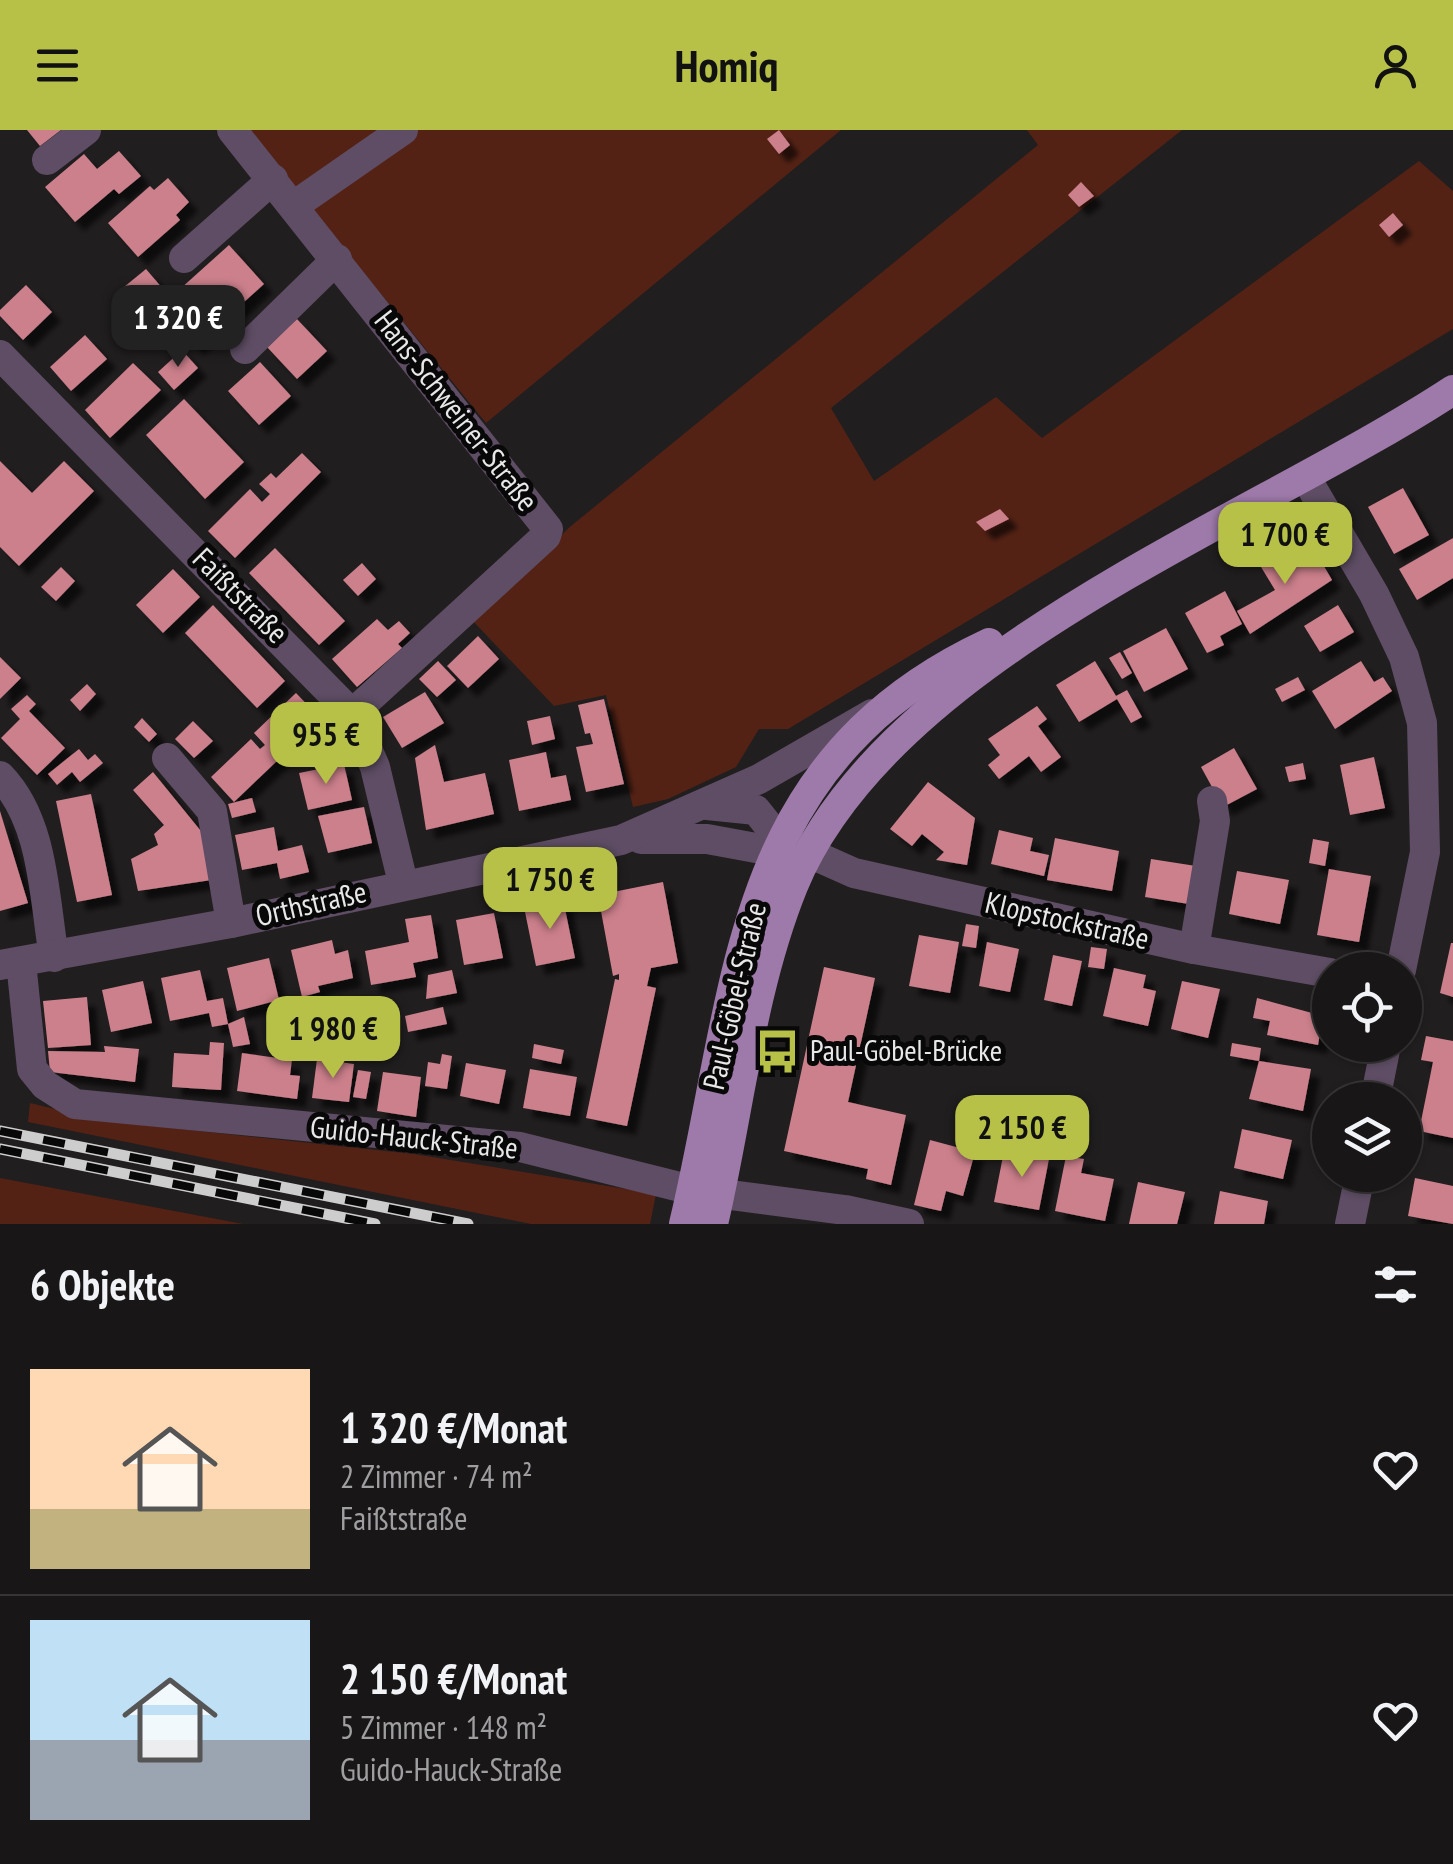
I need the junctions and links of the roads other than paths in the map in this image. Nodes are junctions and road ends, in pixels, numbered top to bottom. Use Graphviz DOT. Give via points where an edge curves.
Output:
graph roads {
  1 [pos="86,130"];
  2 [pos="232,130"];
  3 [pos="403,130"];
  4 [pos="47,160"];
  5 [pos="274,179"];
  6 [pos="294,204"];
  7 [pos="184,258"];
  8 [pos="337,259"];
  9 [pos="245,349"];
  10 [pos="0,355"];
  11 [pos="1453,390"];
  12 [pos="1306,478"];
  13 [pos="1114,585"];
  14 [pos="917,686"];
  15 [pos="352,714"];
  16 [pos="167,758"];
  17 [pos="0,776"];
  18 [pos="1212,801"];
  19 [pos="707,805"];
  20 [pos="620,840"];
  21 [pos="780,840"];
  22 [pos="809,852"];
  23 [pos="1439,853"];
  24 [pos="402,884"];
  25 [pos="231,922"];
  26 [pos="1194,949"];
  27 [pos="1408,952"];
  28 [pos="54,957"];
  29 [pos="11,963"];
  30 [pos="1312,970"];
  31 [pos="706,1192"];
  32 [pos="1357,1192"];
  33 [pos="684,1224"];
  34 [pos="713,1224"];
  35 [pos="909,1224"];
  36 [pos="1350,1224"];
  1 -- 4 [label="street"];
  2 -- 5 [label="street, Hans-Schweiner-Straße"];
  3 -- 6 [label="street"];
  5 -- 6 [label="street, Hans-Schweiner-Straße"];
  5 -- 7 [label="street"];
  6 -- 8 [label="street, Hans-Schweiner-Straße"];
  8 -- 9 [label="street"];
  8 -- 15 [label="street, Hans-Schweiner-Straße" via="548,529"];
  10 -- 15 [label="street, Faißtstraße"];
  11 -- 12 [label="main road, Paul-Göbel-Straße"];
  12 -- 13 [label="main road, Paul-Göbel-Straße"];
  12 -- 23 [label="street" via="1404,657 1422,723"];
  13 -- 14 [label="main road, Paul-Göbel-Straße" via="974,650"];
  13 -- 22 [label="main road, Paul-Göbel-Straße" via="933,705 840,802"];
  14 -- 19 [label="street, Orthstraße"];
  14 -- 21 [label="main road, Paul-Göbel-Straße" via="811,784"];
  15 -- 24 [label="street, Faißtstraße" via="375,767"];
  16 -- 25 [label="street" via="212,811"];
  17 -- 28 [label="street" via="24,808 34,837"];
  18 -- 26 [label="street" via="1215,822"];
  19 -- 20 [label="street, Orthstraße"];
  19 -- 21 [label="street, Orthstraße" via="756,810"];
  20 -- 21 [label="street, Orthstraße" via="707,839 756,848"];
  20 -- 24 [label="street, Orthstraße"];
  21 -- 22 [label="street, Orthstraße"];
  21 -- 31 [label="main road, Paul-Göbel-Straße" via="747,924"];
  22 -- 26 [label="street, Klopstockstraße" via="854,873"];
  22 -- 31 [label="main road, Paul-Göbel-Straße" via="774,941"];
  23 -- 27 [label="street"];
  24 -- 25 [label="street, Orthstraße"];
  25 -- 28 [label="street, Orthstraße"];
  26 -- 30 [label="street, Klopstockstraße"];
  28 -- 29 [label="street, Orthstraße"];
  29 -- 31 [label="street, Guido-Hauck-Straße" via="32,1068 75,1104 520,1146"];
  31 -- 33 [label="main road, Paul-Göbel-Straße"];
  31 -- 34 [label="main road, Paul-Göbel-Straße"];
  31 -- 35 [label="street, Guido-Hauck-Straße"];
  32 -- 36 [label="street"];
}
